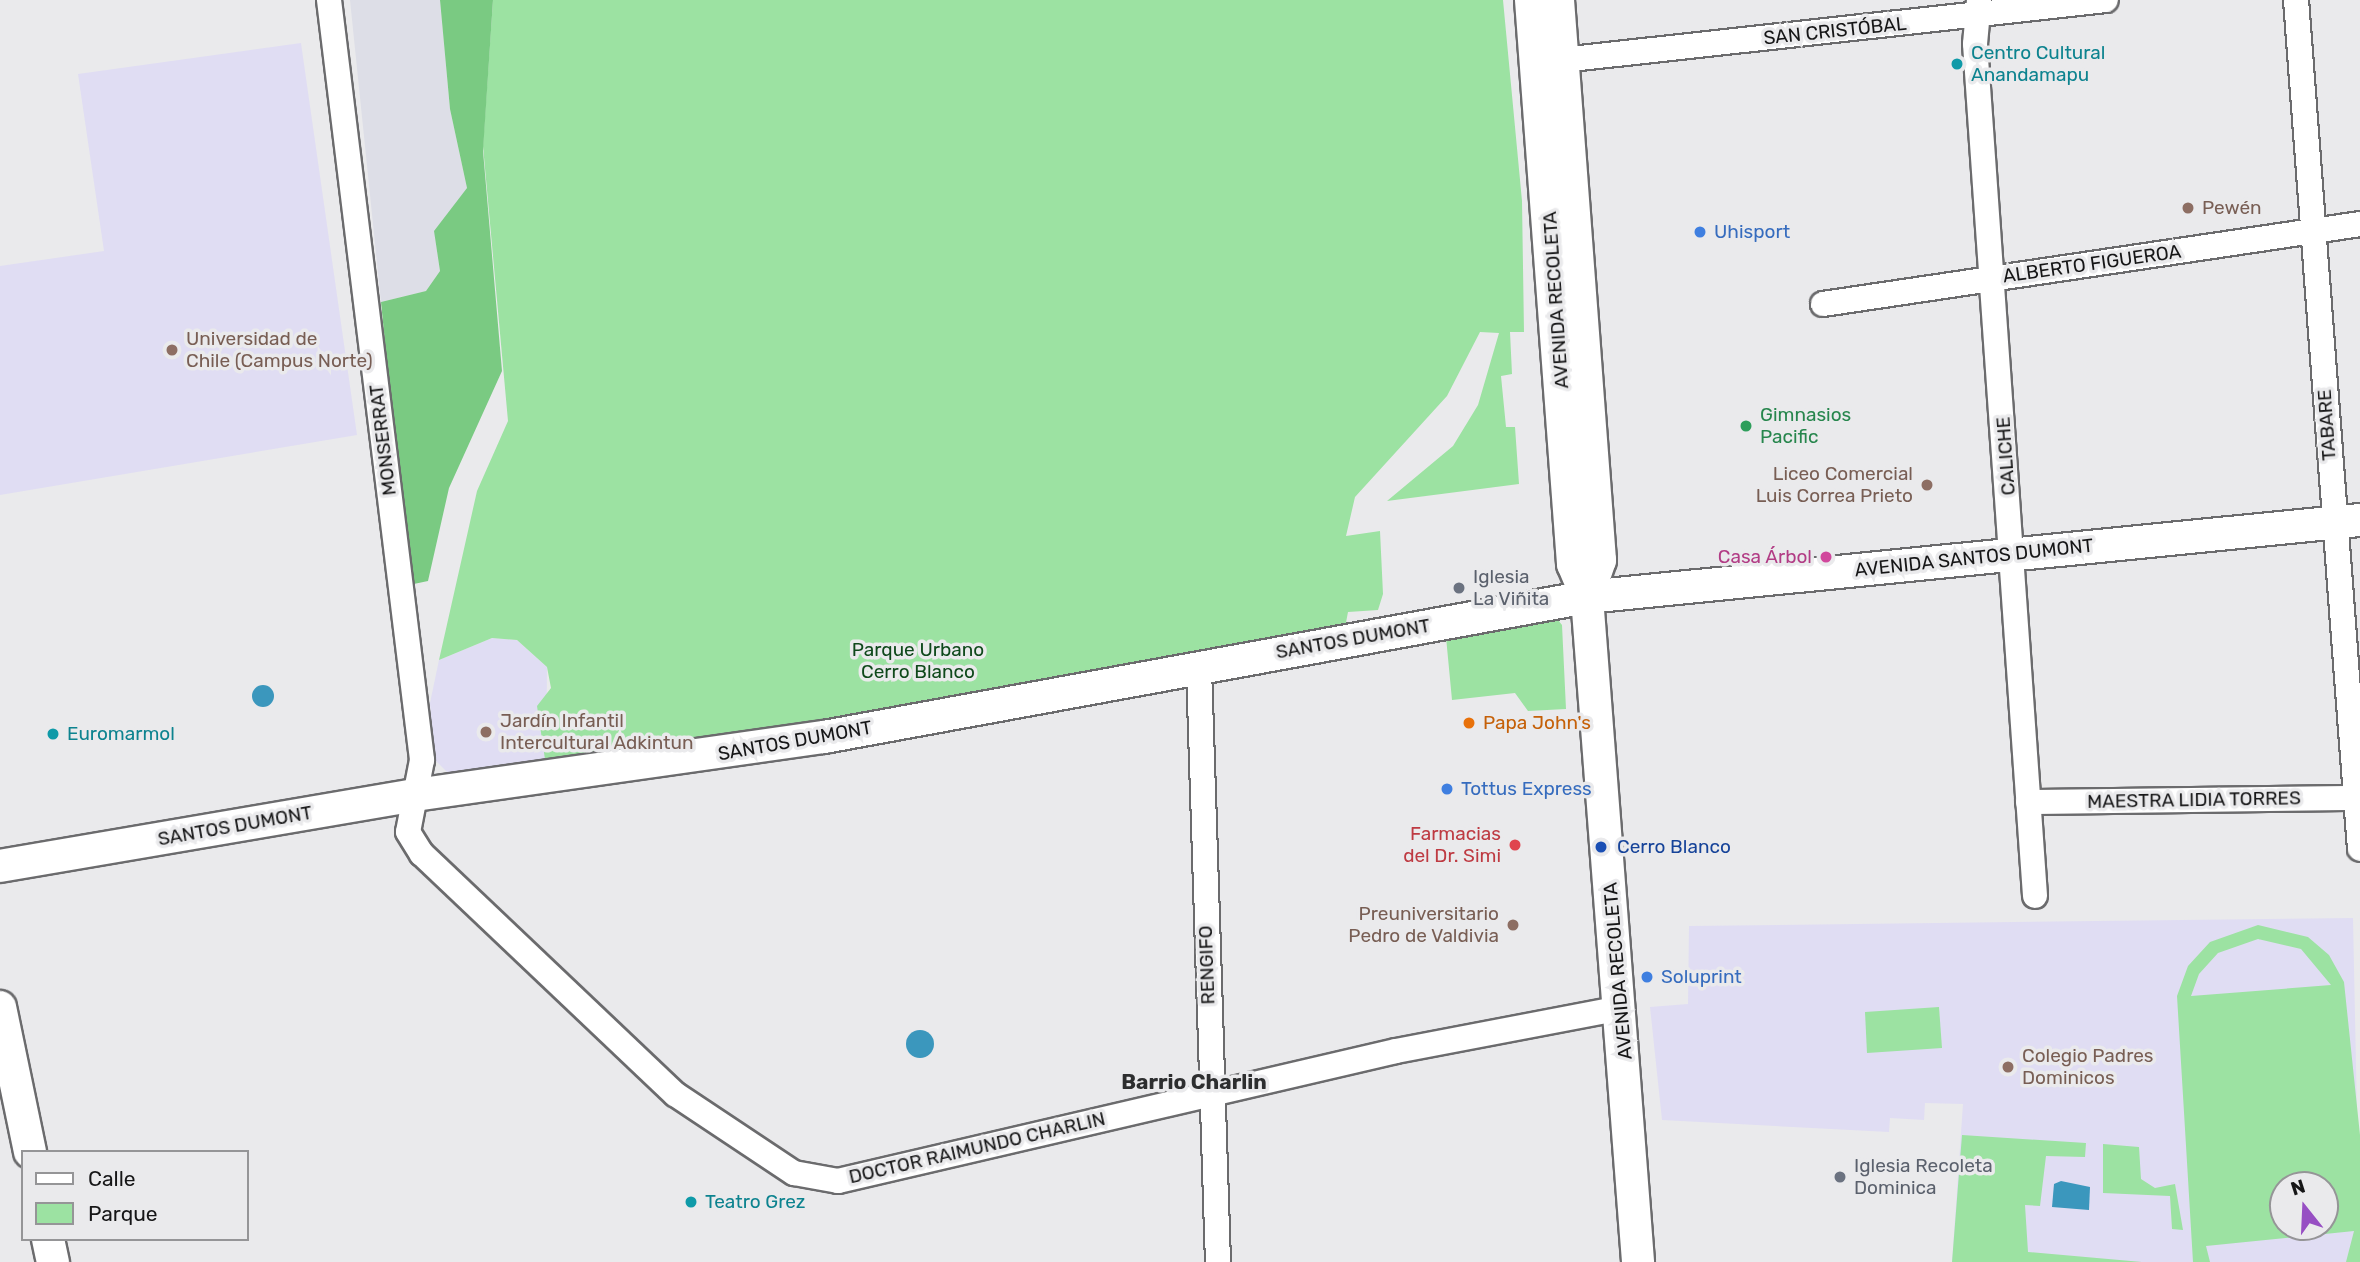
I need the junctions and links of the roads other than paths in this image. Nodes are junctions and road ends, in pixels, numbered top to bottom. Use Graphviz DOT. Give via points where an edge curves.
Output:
graph roads {
  1 [pos="329,0"];
  2 [pos="1531,0"];
  3 [pos="1558,0"];
  4 [pos="2106,0"];
  5 [pos="2296,0"];
  6 [pos="1978,8"];
  7 [pos="1535,44"];
  8 [pos="1562,60"];
  9 [pos="2360,224"];
  10 [pos="2313,231"];
  11 [pos="1993,279"];
  12 [pos="1823,304"];
  13 [pos="2347,521"];
  14 [pos="2012,555"];
  15 [pos="1587,597"];
  16 [pos="1199,667"];
  17 [pos="415,795"];
  18 [pos="2358,798"];
  19 [pos="2028,802"];
  20 [pos="2360,849"];
  21 [pos="0,866"];
  22 [pos="2035,896"];
  23 [pos="0,1007"];
  24 [pos="1622,1008"];
  25 [pos="1211,1093"];
  26 [pos="30,1150"];
  27 [pos="48,1241"];
  28 [pos="53,1262"];
  29 [pos="1218,1262"];
  30 [pos="1638,1262"];
  1 -- 17 [label="street, MONSERRAT" via="422,760"];
  2 -- 7 [label="main road, AVENIDA RECOLETA"];
  3 -- 8 [label="main road, AVENIDA RECOLETA"];
  4 -- 6 [label="street, SAN CRISTÓBAL"];
  5 -- 10 [label="street, TABARE"];
  6 -- 8 [label="street, SAN CRISTÓBAL"];
  6 -- 11 [label="street, CALICHE"];
  7 -- 8 [label="main road" via="1546,55"];
  7 -- 15 [label="main road, AVENIDA RECOLETA" via="1573,564"];
  8 -- 15 [label="main road, AVENIDA RECOLETA" via="1600,560"];
  9 -- 10 [label="street, ALBERTO FIGUEROA"];
  10 -- 11 [label="street, ALBERTO FIGUEROA"];
  10 -- 13 [label="street, TABARE"];
  11 -- 12 [label="street, ALBERTO FIGUEROA"];
  11 -- 14 [label="street, CALICHE"];
  13 -- 14 [label="main road, AVENIDA SANTOS DUMONT"];
  13 -- 18 [label="street, TABARE"];
  14 -- 15 [label="main road, AVENIDA SANTOS DUMONT"];
  14 -- 19 [label="street, CALICHE"];
  15 -- 16 [label="main road, SANTOS DUMONT"];
  15 -- 24 [label="main road, AVENIDA RECOLETA"];
  16 -- 17 [label="main road, SANTOS DUMONT" via="691,758"];
  16 -- 25 [label="street, RENGIFO"];
  17 -- 21 [label="main road, SANTOS DUMONT"];
  17 -- 25 [label="street, DOCTOR RAIMUNDO CHARLIN" via="408,832 422,854 659,1081 806,1178 838,1181"];
  18 -- 19 [label="street, MAESTRA LIDIA TORRES"];
  18 -- 20 [label="street, TABARE"];
  19 -- 22 [label="street, CALICHE"];
  23 -- 26 [label="main road"];
  24 -- 25 [label="street, DOCTOR RAIMUNDO CHARLIN"];
  24 -- 30 [label="main road, AVENIDA RECOLETA"];
  25 -- 29 [label="street, RENGIFO"];
  27 -- 28 [label="main road"];
}
